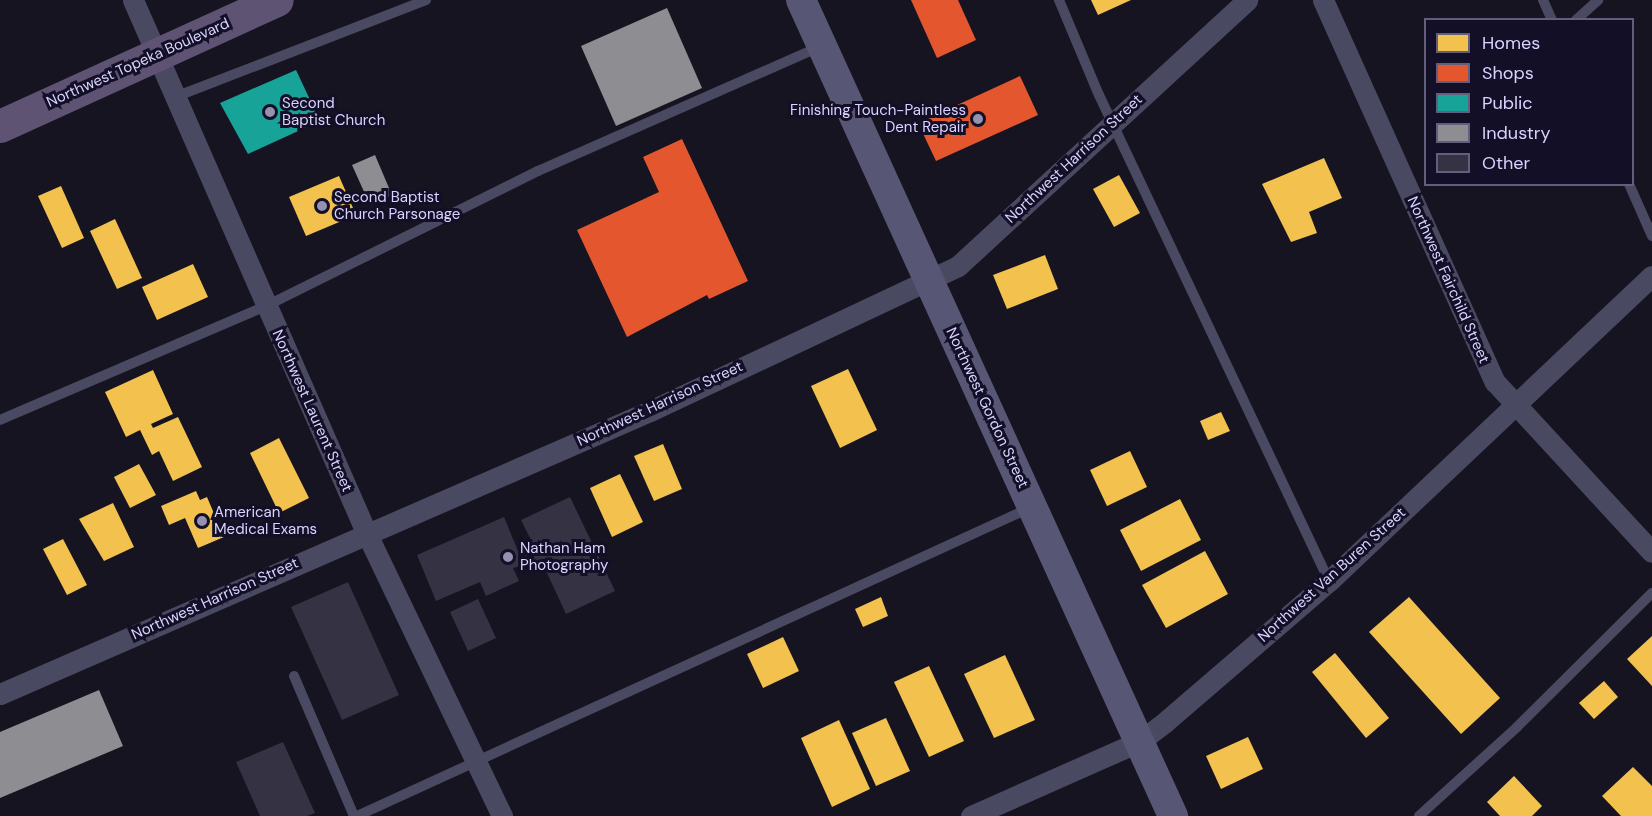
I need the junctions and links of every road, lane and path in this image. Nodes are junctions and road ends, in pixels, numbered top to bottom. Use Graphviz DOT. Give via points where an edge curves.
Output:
graph roads {
  1 [pos="133,0"];
  2 [pos="277,0"];
  3 [pos="426,0"];
  4 [pos="801,0"];
  5 [pos="1059,0"];
  6 [pos="1247,0"];
  7 [pos="1323,0"];
  8 [pos="1543,0"];
  9 [pos="1598,0"];
  10 [pos="1551,18"];
  11 [pos="1578,18"];
  12 [pos="822,46"];
  13 [pos="175,97"];
  14 [pos="1113,123"];
  15 [pos="0,126"];
  16 [pos="1630,186"];
  17 [pos="1652,236"];
  18 [pos="1652,276"];
  19 [pos="928,280"];
  20 [pos="266,306"];
  21 [pos="1516,404"];
  22 [pos="0,420"];
  23 [pos="1032,507"];
  24 [pos="366,532"];
  25 [pos="1652,552"];
  26 [pos="1329,581"];
  27 [pos="1652,593"];
  28 [pos="294,676"];
  29 [pos="0,694"];
  30 [pos="1140,741"];
  31 [pos="479,764"];
  32 [pos="356,816"];
  33 [pos="502,816"];
  34 [pos="971,816"];
  35 [pos="1173,816"];
  36 [pos="1419,816"];
  1 -- 13 [label="street, Northwest Laurent Street"];
  2 -- 15 [label="main road, Northwest Topeka Boulevard"];
  3 -- 13 [label="lane"];
  4 -- 12 [label="main road, Northwest Gordon Street"];
  5 -- 14 [label="lane"];
  6 -- 14 [label="street, Northwest Harrison Street"];
  7 -- 21 [label="street, Northwest Fairchild Street" via="1481,356 1496,382"];
  8 -- 10 [label="lane"];
  9 -- 11 [label="lane"];
  12 -- 19 [label="main road, Northwest Gordon Street"];
  12 -- 20 [label="lane" via="538,171"];
  13 -- 20 [label="street, Northwest Laurent Street"];
  14 -- 19 [label="street, Northwest Harrison Street" via="958,266"];
  14 -- 26 [label="lane"];
  16 -- 17 [label="lane"];
  18 -- 21 [label="street, Northwest Van Buren Street"];
  19 -- 23 [label="main road, Northwest Gordon Street"];
  19 -- 24 [label="street, Northwest Harrison Street" via="650,411"];
  20 -- 22 [label="lane"];
  20 -- 24 [label="street, Northwest Laurent Street"];
  21 -- 25 [label="street, Northwest Fairchild Street"];
  21 -- 26 [label="street, Northwest Van Buren Street"];
  23 -- 30 [label="main road, Northwest Gordon Street"];
  23 -- 31 [label="lane"];
  24 -- 29 [label="street, Northwest Harrison Street"];
  24 -- 31 [label="street, Northwest Laurent Street"];
  26 -- 30 [label="street, Northwest Van Buren Street"];
  27 -- 36 [label="lane" via="1517,728"];
  28 -- 32 [label="lane"];
  30 -- 34 [label="street, Northwest Van Buren Street"];
  30 -- 35 [label="main road, Northwest Gordon Street"];
  31 -- 32 [label="lane"];
  31 -- 33 [label="street, Northwest Laurent Street"];
}
